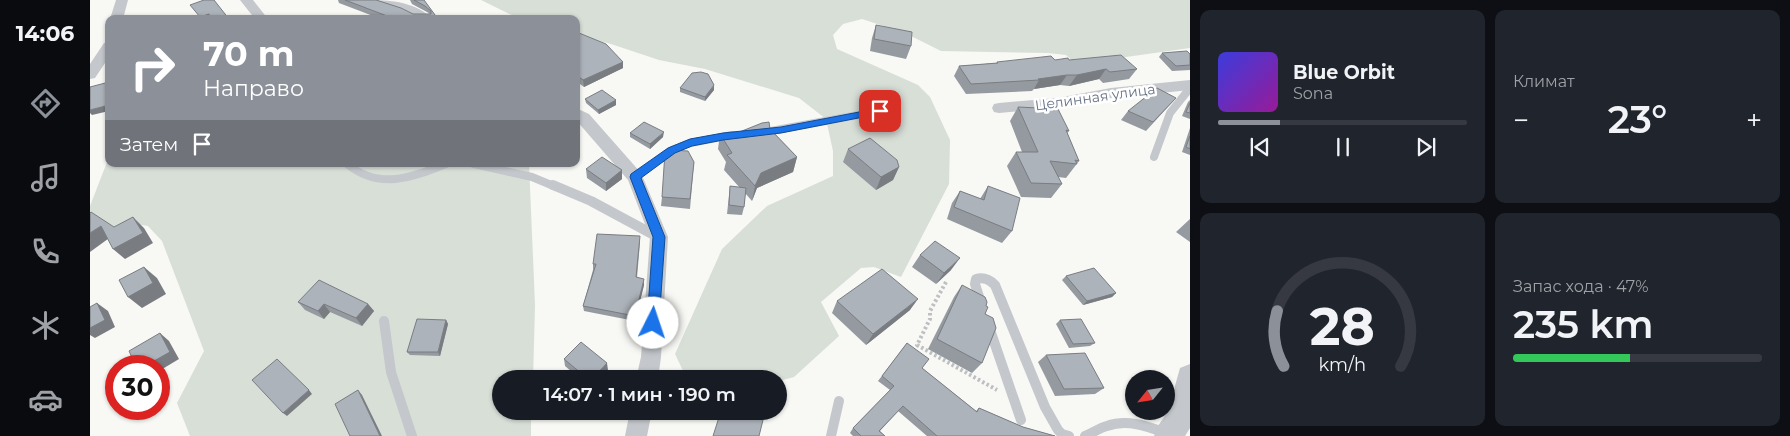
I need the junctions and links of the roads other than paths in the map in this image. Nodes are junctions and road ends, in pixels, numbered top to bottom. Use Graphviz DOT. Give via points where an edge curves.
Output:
graph roads {
  1 [pos="122,0"];
  2 [pos="246,0"];
  3 [pos="378,0"];
  4 [pos="117,15"];
  5 [pos="259,15"];
  6 [pos="419,15"];
  7 [pos="105,52"];
  8 [pos="90,75"];
  9 [pos="1190,87"];
  10 [pos="999,108"];
  11 [pos="880,111"];
  12 [pos="580,116"];
  13 [pos="1154,157"];
  14 [pos="349,167"];
  15 [pos="438,167"];
  16 [pos="487,167"];
  17 [pos="635,177"];
  18 [pos="659,237"];
  19 [pos="384,321"];
  20 [pos="649,370"];
  21 [pos="1190,378"];
  22 [pos="839,401"];
  23 [pos="639,420"];
  24 [pos="1021,420"];
  25 [pos="1177,430"];
  26 [pos="412,436"];
  27 [pos="636,436"];
  28 [pos="831,436"];
  29 [pos="1069,436"];
  30 [pos="1085,436"];
  1 -- 4 [label="street"];
  2 -- 5 [label="street"];
  3 -- 6 [label="street"];
  7 -- 8 [label="street"];
  9 -- 10 [label="street, Целинная улица" via="1110,93 1057,103"];
  9 -- 13 [label="lane" via="1170,113"];
  11 -- 17 [label="lane" via="690,143 672,150"];
  12 -- 17 [label="street"];
  14 -- 15 [label="lane" via="356,174 379,180 421,174"];
  16 -- 18 [label="lane" via="532,177 591,201"];
  17 -- 18 [label="street"];
  18 -- 20 [label="street"];
  19 -- 26 [label="lane" via="390,372"];
  21 -- 25 [label="street"];
  22 -- 28 [label="lane"];
  23 -- 27 [label="street"];
  24 -- 29 [label="lane" via="976,279 990,280 995,285 1044,407 1058,430"];
  25 -- 30 [label="lane" via="1136,423 1109,425"];
}
